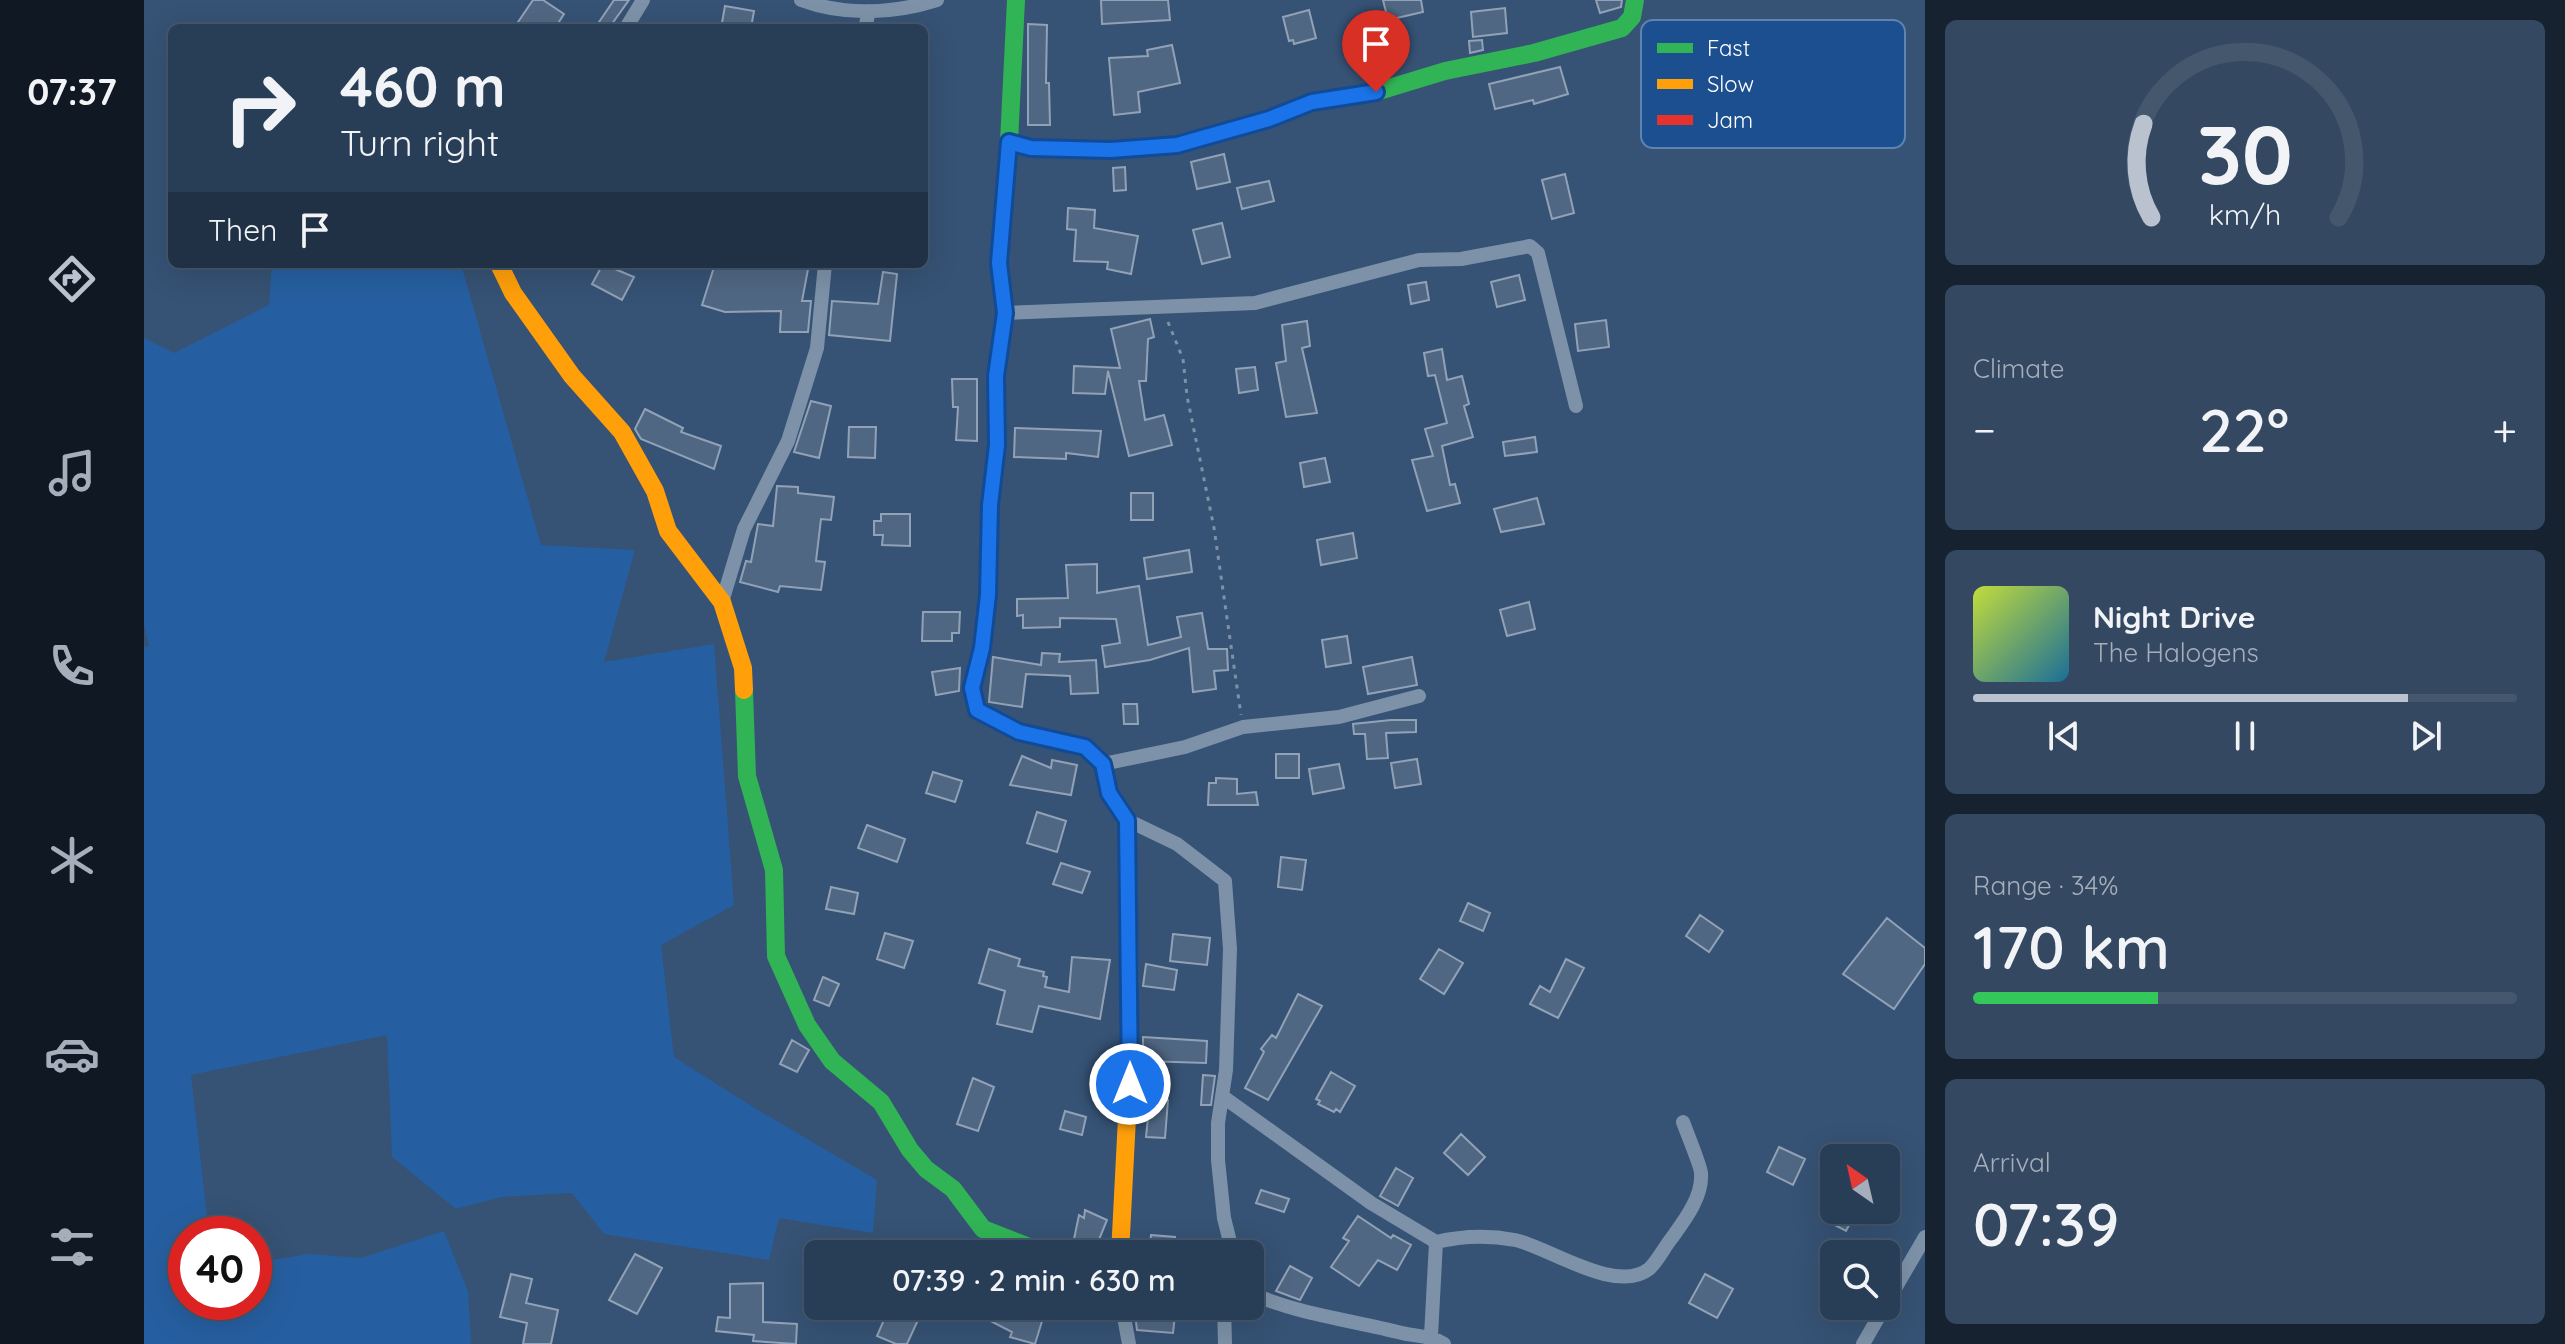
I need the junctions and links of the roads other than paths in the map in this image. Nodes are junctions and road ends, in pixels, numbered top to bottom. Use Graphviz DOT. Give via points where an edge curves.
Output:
graph roads {
  1 [pos="643,0"];
  2 [pos="801,0"];
  3 [pos="937,0"];
  4 [pos="1016,0"];
  5 [pos="1635,0"];
  6 [pos="902,4"];
  7 [pos="869,11"];
  8 [pos="628,24"];
  9 [pos="866,24"];
  10 [pos="1009,142"];
  11 [pos="501,268"];
  12 [pos="825,268"];
  13 [pos="1005,313"];
  14 [pos="1576,406"];
  15 [pos="722,602"];
  16 [pos="1419,696"];
  17 [pos="1103,764"];
  18 [pos="1127,820"];
  19 [pos="1222,1096"];
  20 [pos="1683,1122"];
  21 [pos="1925,1237"];
  22 [pos="1011,1240"];
  23 [pos="1121,1240"];
  24 [pos="1230,1240"];
  25 [pos="1436,1242"];
  26 [pos="1900,1281"];
  27 [pos="1264,1299"];
  28 [pos="1125,1320"];
  29 [pos="1224,1320"];
  30 [pos="1877,1320"];
  31 [pos="1438,1340"];
  32 [pos="1129,1344"];
  33 [pos="1225,1344"];
  34 [pos="1863,1344"];
  1 -- 8 [label="street"];
  2 -- 7 [label="street" via="828,10"];
  3 -- 6 [label="street"];
  4 -- 10 [label="street"];
  5 -- 10 [label="street" via="1632,17 1622,28 1376,92 1312,102 1177,145 1111,150 1031,148"];
  6 -- 7 [label="street"];
  7 -- 9 [label="street"];
  10 -- 13 [label="street" via="999,263"];
  11 -- 15 [label="street" via="572,376 622,432 655,491 668,531"];
  12 -- 15 [label="street" via="817,348 788,441 744,529"];
  13 -- 14 [label="street" via="1255,303 1419,260 1461,259 1530,246 1538,253"];
  13 -- 17 [label="street" via="996,376 988,595 972,688 977,710 1019,732 1085,747"];
  15 -- 22 [label="street" via="741,650 747,776 774,870 780,971 832,1061 881,1102 910,1150 953,1189 983,1229"];
  16 -- 17 [label="street" via="1339,717 1243,727 1185,747"];
  17 -- 18 [label="street" via="1109,793"];
  18 -- 19 [label="street" via="1177,844 1225,881 1230,949"];
  18 -- 23 [label="street" via="1130,1059"];
  19 -- 24 [label="street" via="1218,1160"];
  19 -- 25 [label="street" via="1371,1203"];
  20 -- 25 [label="street" via="1702,1171 1699,1193 1648,1270 1624,1276 1570,1265 1517,1240 1460,1236"];
  21 -- 26 [label="street"];
  25 -- 31 [label="street"];
  27 -- 31 [label="street"];
  28 -- 32 [label="street"];
  29 -- 33 [label="street"];
  30 -- 34 [label="street"];
}
